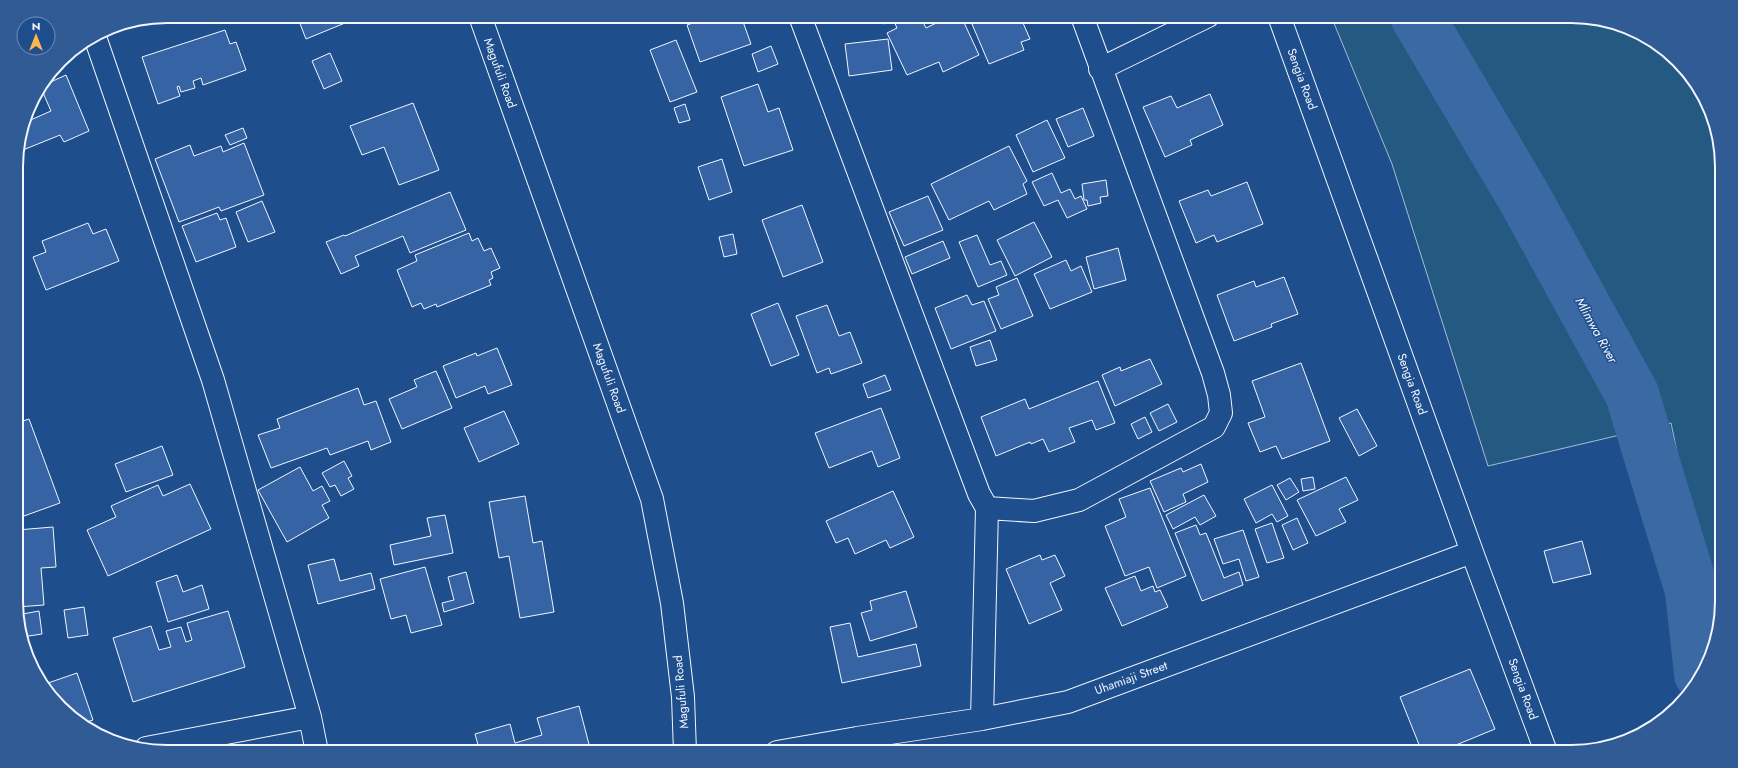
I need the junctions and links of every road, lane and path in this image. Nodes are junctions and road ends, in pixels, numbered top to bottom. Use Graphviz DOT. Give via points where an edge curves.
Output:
graph roads {
  1 [pos="482,23"];
  2 [pos="803,23"];
  3 [pos="1084,23"];
  4 [pos="1194,23"];
  5 [pos="1282,23"];
  6 [pos="96,42"];
  7 [pos="1100,69"];
  8 [pos="987,508"];
  9 [pos="1472,552"];
  10 [pos="310,717"];
  11 [pos="982,719"];
  12 [pos="162,745"];
  13 [pos="316,745"];
  14 [pos="685,745"];
  15 [pos="817,745"];
  16 [pos="1543,745"];
  1 -- 14 [label="street, Magufuli Road" via="652,499 672,603 683,697"];
  2 -- 8 [label="street" via="979,494"];
  3 -- 7 [label="street"];
  4 -- 7 [label="street"];
  5 -- 9 [label="street, Sengia Road"];
  6 -- 10 [label="street" via="213,380"];
  7 -- 8 [label="street" via="1213,373 1221,413 1214,428 1079,500 1034,511"];
  8 -- 11 [label="street"];
  9 -- 11 [label="street, Uhamiaji Street" via="1068,702"];
  9 -- 16 [label="street, Sengia Road"];
  10 -- 12 [label="street"];
  10 -- 13 [label="street"];
  11 -- 15 [label="street, Uhamiaji Street"];
}
